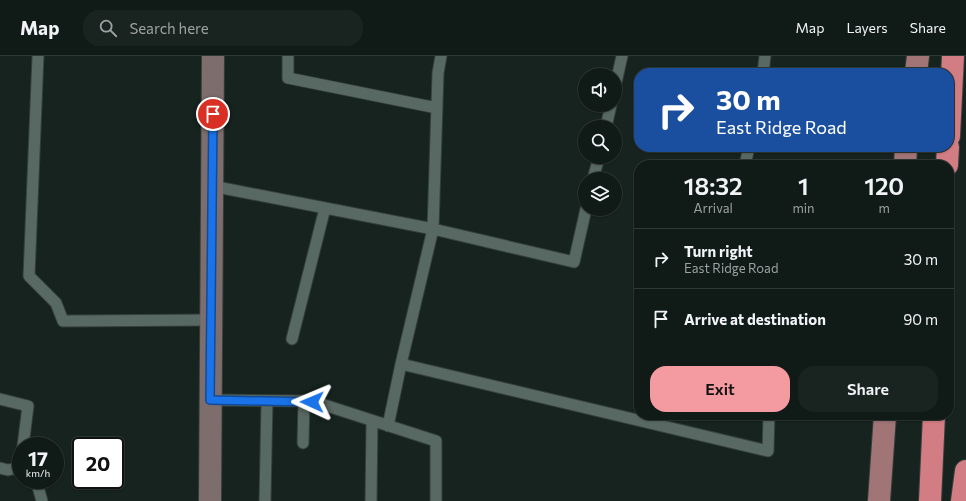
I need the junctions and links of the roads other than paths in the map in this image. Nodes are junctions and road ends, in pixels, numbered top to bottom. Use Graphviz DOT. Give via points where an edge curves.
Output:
graph roads {
  1 [pos="38,56"];
  2 [pos="213,56"];
  3 [pos="288,56"];
  4 [pos="441,56"];
  5 [pos="622,56"];
  6 [pos="765,56"];
  7 [pos="918,56"];
  8 [pos="953,56"];
  9 [pos="619,68"];
  10 [pos="764,68"];
  11 [pos="917,68"];
  12 [pos="952,68"];
  13 [pos="437,108"];
  14 [pos="212,186"];
  15 [pos="325,208"];
  16 [pos="584,216"];
  17 [pos="433,229"];
  18 [pos="211,320"];
  19 [pos="292,339"];
  20 [pos="401,364"];
  21 [pos="0,399"];
  22 [pos="210,400"];
  23 [pos="267,401"];
  24 [pos="304,401"];
  25 [pos="634,419"];
  26 [pos="637,420"];
  27 [pos="769,420"];
  28 [pos="886,420"];
  29 [pos="934,420"];
  30 [pos="372,421"];
  31 [pos="388,426"];
  32 [pos="24,437"];
  33 [pos="303,443"];
  34 [pos="0,468"];
  35 [pos="12,469"];
  36 [pos="966,471"];
  37 [pos="39,489"];
  38 [pos="42,501"];
  39 [pos="210,501"];
  40 [pos="265,501"];
  41 [pos="371,501"];
  42 [pos="436,501"];
  43 [pos="879,501"];
  44 [pos="930,501"];
  45 [pos="962,501"];
  1 -- 18 [label="lane" via="29,276 56,302 63,321"];
  2 -- 14 [label="main road"];
  3 -- 13 [label="lane" via="288,78"];
  4 -- 13 [label="lane"];
  5 -- 9 [label="lane"];
  6 -- 10 [label="lane"];
  7 -- 11 [label="main road"];
  8 -- 12 [label="highway"];
  13 -- 17 [label="lane"];
  14 -- 15 [label="lane"];
  14 -- 18 [label="main road"];
  15 -- 17 [label="lane"];
  15 -- 19 [label="lane"];
  16 -- 17 [label="lane" via="574,262"];
  17 -- 20 [label="lane"];
  18 -- 22 [label="main road"];
  20 -- 25 [label="lane"];
  20 -- 31 [label="lane"];
  21 -- 32 [label="lane" via="28,406"];
  22 -- 23 [label="lane"];
  22 -- 39 [label="main road"];
  23 -- 24 [label="lane"];
  23 -- 40 [label="lane"];
  24 -- 30 [label="lane"];
  24 -- 33 [label="lane"];
  26 -- 27 [label="lane" via="768,451"];
  28 -- 43 [label="main road"];
  29 -- 44 [label="highway"];
  30 -- 31 [label="lane"];
  30 -- 41 [label="lane"];
  31 -- 42 [label="lane" via="436,441"];
  34 -- 35 [label="lane"];
  36 -- 45 [label="highway"];
  37 -- 38 [label="lane"];
}
